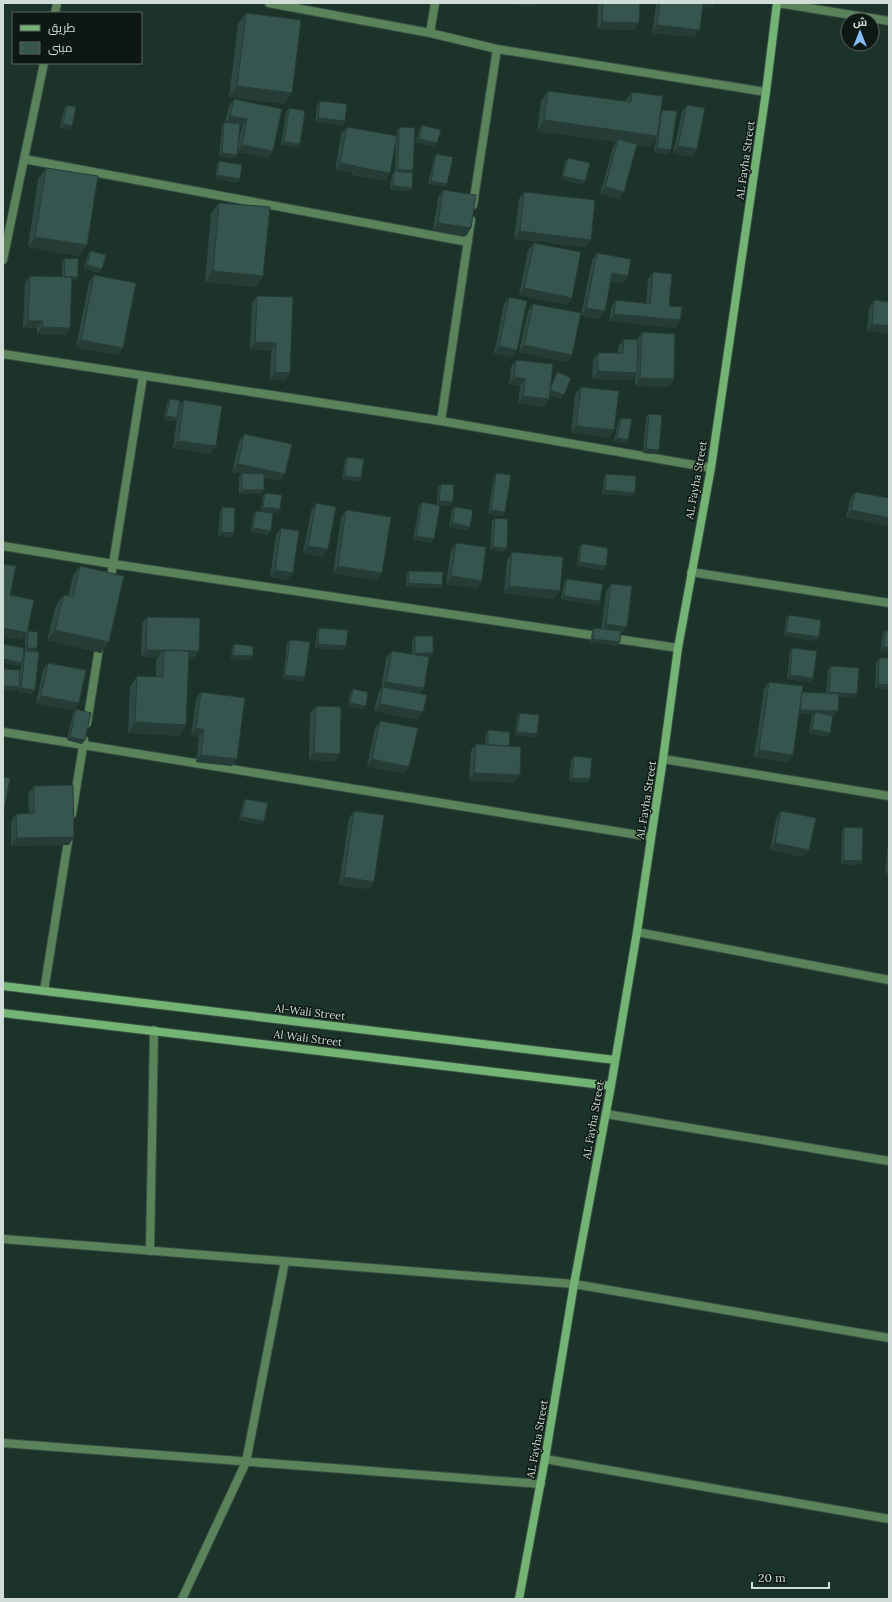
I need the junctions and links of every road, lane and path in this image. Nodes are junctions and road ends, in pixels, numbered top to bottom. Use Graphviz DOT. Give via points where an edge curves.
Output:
graph roads {
  1 [pos="268,3"];
  2 [pos="436,3"];
  3 [pos="778,3"];
  4 [pos="889,22"];
  5 [pos="430,33"];
  6 [pos="498,49"];
  7 [pos="44,64"];
  8 [pos="766,92"];
  9 [pos="24,159"];
  10 [pos="468,242"];
  11 [pos="3,260"];
  12 [pos="3,354"];
  13 [pos="143,376"];
  14 [pos="441,421"];
  15 [pos="710,468"];
  16 [pos="3,546"];
  17 [pos="113,564"];
  18 [pos="691,572"];
  19 [pos="109,588"];
  20 [pos="889,603"];
  21 [pos="101,635"];
  22 [pos="678,648"];
  23 [pos="3,732"];
  24 [pos="83,745"];
  25 [pos="663,759"];
  26 [pos="889,796"];
  27 [pos="651,837"];
  28 [pos="637,932"];
  29 [pos="889,980"];
  30 [pos="3,986"];
  31 [pos="44,991"];
  32 [pos="3,1013"];
  33 [pos="154,1030"];
  34 [pos="615,1060"];
  35 [pos="611,1086"];
  36 [pos="606,1114"];
  37 [pos="889,1161"];
  38 [pos="3,1239"];
  39 [pos="150,1251"];
  40 [pos="285,1261"];
  41 [pos="574,1284"];
  42 [pos="889,1338"];
  43 [pos="3,1443"];
  44 [pos="545,1459"];
  45 [pos="246,1462"];
  46 [pos="541,1484"];
  47 [pos="889,1519"];
  48 [pos="182,1599"];
  49 [pos="519,1599"];
  1 -- 5 [label="street"];
  2 -- 5 [label="street"];
  3 -- 4 [label="street"];
  3 -- 8 [label="street, AL Fayha Street"];
  5 -- 6 [label="street"];
  6 -- 8 [label="street"];
  6 -- 10 [label="street"];
  7 -- 9 [label="street"];
  8 -- 15 [label="street, AL Fayha Street"];
  9 -- 10 [label="street"];
  9 -- 11 [label="street"];
  10 -- 14 [label="street"];
  12 -- 13 [label="street"];
  13 -- 14 [label="street"];
  13 -- 17 [label="street"];
  14 -- 15 [label="street"];
  15 -- 18 [label="street, AL Fayha Street"];
  16 -- 17 [label="street"];
  17 -- 19 [label="street"];
  17 -- 22 [label="street"];
  18 -- 20 [label="street"];
  18 -- 22 [label="street, AL Fayha Street"];
  21 -- 24 [label="street"];
  22 -- 25 [label="street, AL Fayha Street"];
  23 -- 24 [label="street"];
  24 -- 27 [label="street"];
  24 -- 31 [label="street"];
  25 -- 26 [label="street"];
  25 -- 27 [label="street, AL Fayha Street"];
  27 -- 28 [label="street, AL Fayha Street"];
  28 -- 29 [label="street"];
  28 -- 34 [label="street, AL Fayha Street"];
  30 -- 31 [label="street, Al-Wali Street"];
  31 -- 34 [label="street, Al-Wali Street"];
  32 -- 33 [label="street, Al Wali Street"];
  33 -- 35 [label="street, Al Wali Street"];
  33 -- 39 [label="street"];
  34 -- 35 [label="street, AL Fayha Street"];
  35 -- 36 [label="street, AL Fayha Street"];
  36 -- 37 [label="street"];
  36 -- 41 [label="street, AL Fayha Street"];
  38 -- 39 [label="street"];
  39 -- 40 [label="street"];
  40 -- 41 [label="street"];
  40 -- 45 [label="street"];
  41 -- 42 [label="street"];
  41 -- 44 [label="street, AL Fayha Street"];
  43 -- 45 [label="street"];
  44 -- 46 [label="street, AL Fayha Street"];
  44 -- 47 [label="street"];
  45 -- 46 [label="street"];
  45 -- 48 [label="street"];
  46 -- 49 [label="street, AL Fayha Street"];
}
